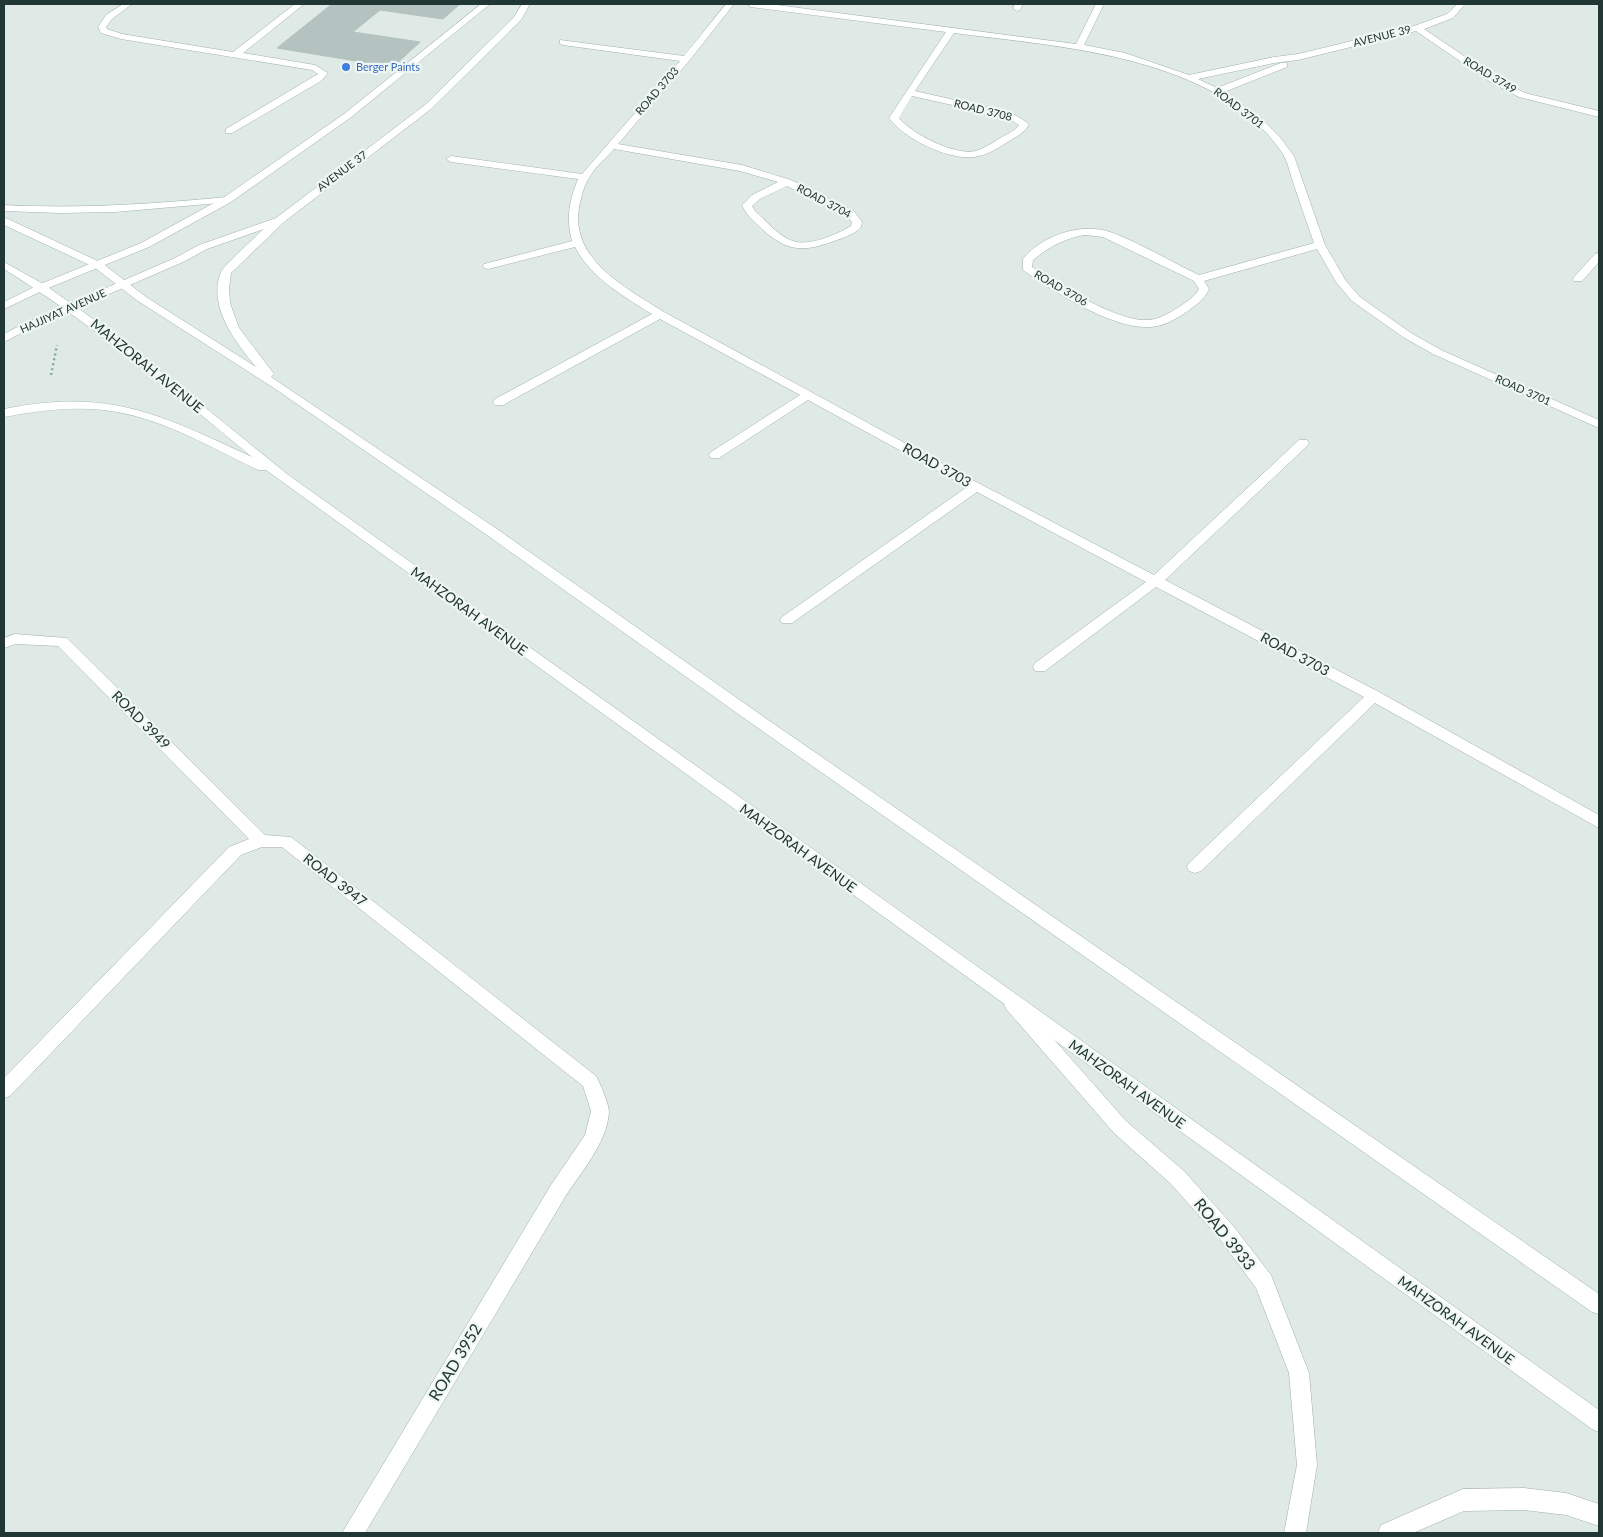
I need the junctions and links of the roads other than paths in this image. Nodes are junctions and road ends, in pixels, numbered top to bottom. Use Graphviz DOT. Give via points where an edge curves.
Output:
graph roads {
  1 [pos="128,4"];
  2 [pos="300,4"];
  3 [pos="486,4"];
  4 [pos="526,4"];
  5 [pos="730,4"];
  6 [pos="751,4"];
  7 [pos="1100,4"];
  8 [pos="1461,4"];
  9 [pos="1417,28"];
  10 [pos="951,31"];
  11 [pos="563,42"];
  12 [pos="1079,47"];
  13 [pos="235,55"];
  14 [pos="1298,57"];
  15 [pos="686,58"];
  16 [pos="1190,78"];
  17 [pos="1218,91"];
  18 [pos="911,93"];
  19 [pos="1599,114"];
  20 [pos="229,131"];
  21 [pos="610,145"];
  22 [pos="451,158"];
  23 [pos="584,177"];
  24 [pos="787,182"];
  25 [pos="227,200"];
  26 [pos="4,208"];
  27 [pos="280,220"];
  28 [pos="4,221"];
  29 [pos="578,243"];
  30 [pos="1320,245"];
  31 [pos="1599,256"];
  32 [pos="4,265"];
  33 [pos="98,265"];
  34 [pos="488,266"];
  35 [pos="1198,278"];
  36 [pos="1578,279"];
  37 [pos="122,284"];
  38 [pos="42,287"];
  39 [pos="4,306"];
  40 [pos="69,307"];
  41 [pos="660,314"];
  42 [pos="4,339"];
  43 [pos="278,386"];
  44 [pos="808,395"];
  45 [pos="499,402"];
  46 [pos="4,413"];
  47 [pos="1599,424"];
  48 [pos="1303,443"];
  49 [pos="715,455"];
  50 [pos="284,477"];
  51 [pos="976,486"];
  52 [pos="1156,581"];
  53 [pos="786,620"];
  54 [pos="4,643"];
  55 [pos="1040,666"];
  56 [pos="1374,696"];
  57 [pos="1599,822"];
  58 [pos="261,841"];
  59 [pos="1195,867"];
  60 [pos="1007,998"];
  61 [pos="4,1090"];
  62 [pos="558,1191"];
  63 [pos="1599,1305"];
  64 [pos="1599,1422"];
  65 [pos="1599,1515"];
  66 [pos="353,1533"];
  67 [pos="1295,1533"];
  68 [pos="1389,1533"];
  1 -- 13 [label="street" via="109,17 102,27 104,31 111,35"];
  2 -- 13 [label="street"];
  3 -- 25 [label="street" via="347,116"];
  4 -- 27 [label="street, AVENUE 37" via="518,18 428,107"];
  5 -- 15 [label="street, ROAD 3703"];
  6 -- 10 [label="street, ROAD 3701"];
  7 -- 12 [label="street"];
  8 -- 9 [label="street, AVENUE 39" via="1450,16"];
  9 -- 14 [label="street, AVENUE 39"];
  9 -- 19 [label="street, ROAD 3749" via="1495,81 1522,95"];
  10 -- 12 [label="street, ROAD 3701"];
  10 -- 18 [label="street, ROAD 3708"];
  11 -- 15 [label="street"];
  12 -- 16 [label="street, ROAD 3701" via="1122,55"];
  13 -- 20 [label="street" via="315,68 323,73"];
  14 -- 16 [label="street, AVENUE 39"];
  14 -- 17 [label="street, AVENUE 39"];
  15 -- 21 [label="street, ROAD 3703"];
  16 -- 17 [label="street, ROAD 3701"];
  17 -- 30 [label="street, ROAD 3701" via="1258,120 1289,156"];
  18 -- 18 [label="street, ROAD 3708" via="894,118 897,124 917,137 953,152 974,154 1022,129 1024,124 1009,115"];
  21 -- 23 [label="street, ROAD 3703"];
  21 -- 24 [label="street, ROAD 3704" via="742,168"];
  22 -- 23 [label="street"];
  23 -- 29 [label="street, ROAD 3703" via="578,191 573,225"];
  24 -- 24 [label="street, ROAD 3704" via="747,205 750,212 786,244 804,248 856,227 857,222 850,213"];
  25 -- 26 [label="street" via="162,207 56,211"];
  25 -- 33 [label="street" via="145,245"];
  27 -- 37 [label="street, AVENUE 37" via="203,247"];
  27 -- 43 [label="street" via="226,272 223,283 229,322"];
  28 -- 33 [label="street"];
  29 -- 34 [label="street"];
  29 -- 41 [label="street, ROAD 3703" via="604,276"];
  30 -- 35 [label="street"];
  30 -- 47 [label="street, ROAD 3701" via="1356,299 1407,335 1437,352"];
  31 -- 36 [label="street"];
  32 -- 38 [label="street, MAHZORAH AVENUE"];
  33 -- 37 [label="street"];
  33 -- 38 [label="street"];
  35 -- 35 [label="street, ROAD 3706" via="1204,289 1201,297 1160,322 1143,324 1111,315 1027,268 1028,259 1045,246 1062,237 1093,231 1106,234"];
  37 -- 40 [label="street, HAJJIYAT AVENUE"];
  37 -- 43 [label="street"];
  38 -- 39 [label="street"];
  38 -- 40 [label="street, MAHZORAH AVENUE"];
  40 -- 42 [label="street, HAJJIYAT AVENUE"];
  40 -- 50 [label="street, MAHZORAH AVENUE" via="95,323"];
  41 -- 44 [label="street, ROAD 3703"];
  41 -- 45 [label="street"];
  43 -- 63 [label="street"];
  44 -- 49 [label="street"];
  44 -- 51 [label="street, ROAD 3703"];
  46 -- 50 [label="street" via="89,405 119,408 166,423"];
  48 -- 52 [label="street"];
  50 -- 60 [label="street, MAHZORAH AVENUE"];
  51 -- 52 [label="street, ROAD 3703"];
  51 -- 53 [label="street"];
  52 -- 55 [label="street"];
  52 -- 56 [label="street, ROAD 3703"];
  54 -- 58 [label="street, ROAD 3949" via="15,639 62,641"];
  56 -- 57 [label="street, ROAD 3703"];
  56 -- 59 [label="street"];
  58 -- 61 [label="street, ROAD 3947" via="235,851"];
  58 -- 62 [label="street, ROAD 3947" via="285,842 590,1081 600,1111 593,1138"];
  60 -- 64 [label="street, MAHZORAH AVENUE"];
  60 -- 67 [label="street, ROAD 3933" via="1120,1127 1176,1177 1221,1226 1264,1282 1299,1373 1307,1465"];
  62 -- 66 [label="street, ROAD 3952"];
  65 -- 68 [label="street" via="1566,1504 1524,1499 1463,1500"];
}
